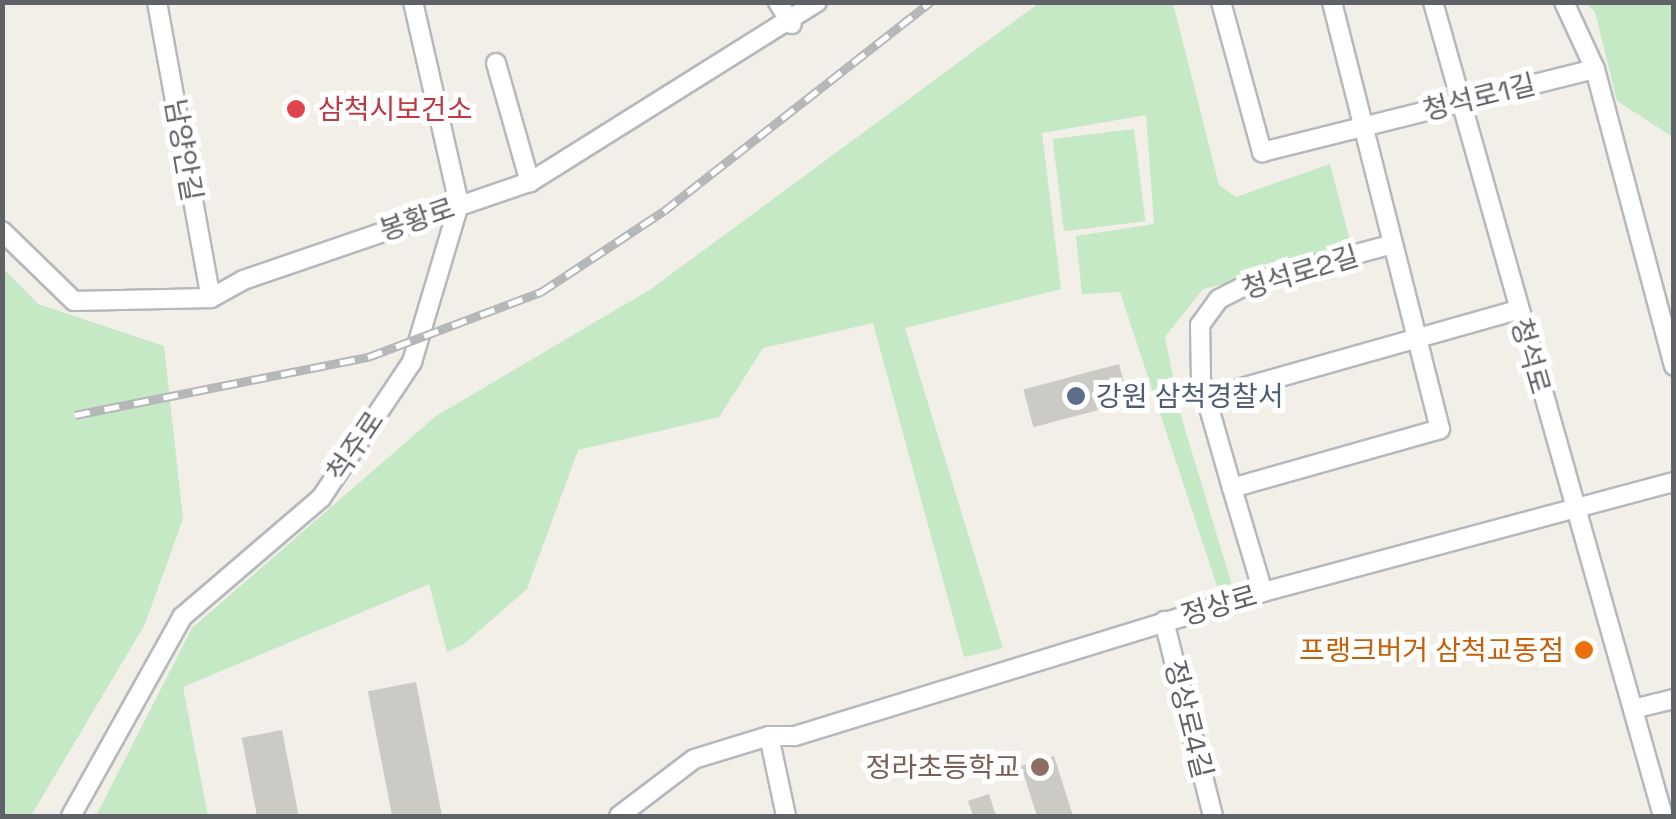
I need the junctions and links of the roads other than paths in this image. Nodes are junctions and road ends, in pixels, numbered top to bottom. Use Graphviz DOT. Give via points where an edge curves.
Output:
graph roads {
  1 [pos="157,2"];
  2 [pos="412,2"];
  3 [pos="778,2"];
  4 [pos="817,2"];
  5 [pos="1221,2"];
  6 [pos="1332,2"];
  7 [pos="1433,2"];
  8 [pos="1564,2"];
  9 [pos="792,24"];
  10 [pos="496,62"];
  11 [pos="1596,69"];
  12 [pos="1460,101"];
  13 [pos="1362,125"];
  14 [pos="530,182"];
  15 [pos="459,204"];
  16 [pos="2,232"];
  17 [pos="1393,244"];
  18 [pos="211,298"];
  19 [pos="1518,310"];
  20 [pos="1416,336"];
  21 [pos="1674,366"];
  22 [pos="1206,398"];
  23 [pos="1674,482"];
  24 [pos="1232,488"];
  25 [pos="1575,507"];
  26 [pos="1264,592"];
  27 [pos="1164,621"];
  28 [pos="1674,699"];
  29 [pos="1634,709"];
  30 [pos="769,736"];
  31 [pos="71,816"];
  32 [pos="619,816"];
  33 [pos="786,816"];
  34 [pos="1213,816"];
  35 [pos="1663,816"];
  1 -- 18 [label="street, 남양안길"];
  2 -- 15 [label="street, 척주로"];
  3 -- 9 [label="street"];
  4 -- 9 [label="street, 봉황로"];
  5 -- 13 [label="street" via="1262,152"];
  6 -- 13 [label="street"];
  7 -- 12 [label="street, 청석로"];
  8 -- 11 [label="street"];
  9 -- 14 [label="street, 봉황로"];
  10 -- 14 [label="street"];
  11 -- 12 [label="street, 청석로1길"];
  11 -- 21 [label="street"];
  12 -- 13 [label="street, 청석로1길"];
  12 -- 19 [label="street, 청석로"];
  13 -- 17 [label="street"];
  14 -- 15 [label="street, 봉황로"];
  15 -- 18 [label="street, 봉황로" via="243,280"];
  15 -- 31 [label="street, 척주로" via="412,362 321,498 182,617"];
  16 -- 18 [label="street, 봉황로" via="74,301"];
  17 -- 20 [label="street, 청석로2길"];
  17 -- 22 [label="street, 청석로2길" via="1254,282 1219,299 1200,325 1196,355"];
  19 -- 20 [label="street"];
  19 -- 25 [label="street, 청석로"];
  20 -- 22 [label="street"];
  20 -- 24 [label="street, 청석로2길" via="1440,429"];
  22 -- 24 [label="street, 청석로2길"];
  23 -- 25 [label="street, 정상로"];
  24 -- 26 [label="street, 청석로2길"];
  25 -- 26 [label="street, 정상로"];
  25 -- 29 [label="street, 청석로"];
  26 -- 27 [label="street, 정상로"];
  27 -- 30 [label="street, 정상로" via="795,736"];
  27 -- 34 [label="street, 정상로4길"];
  28 -- 29 [label="street"];
  29 -- 35 [label="street, 청석로"];
  30 -- 32 [label="street, 정상로" via="694,759"];
  30 -- 33 [label="street"];
}
